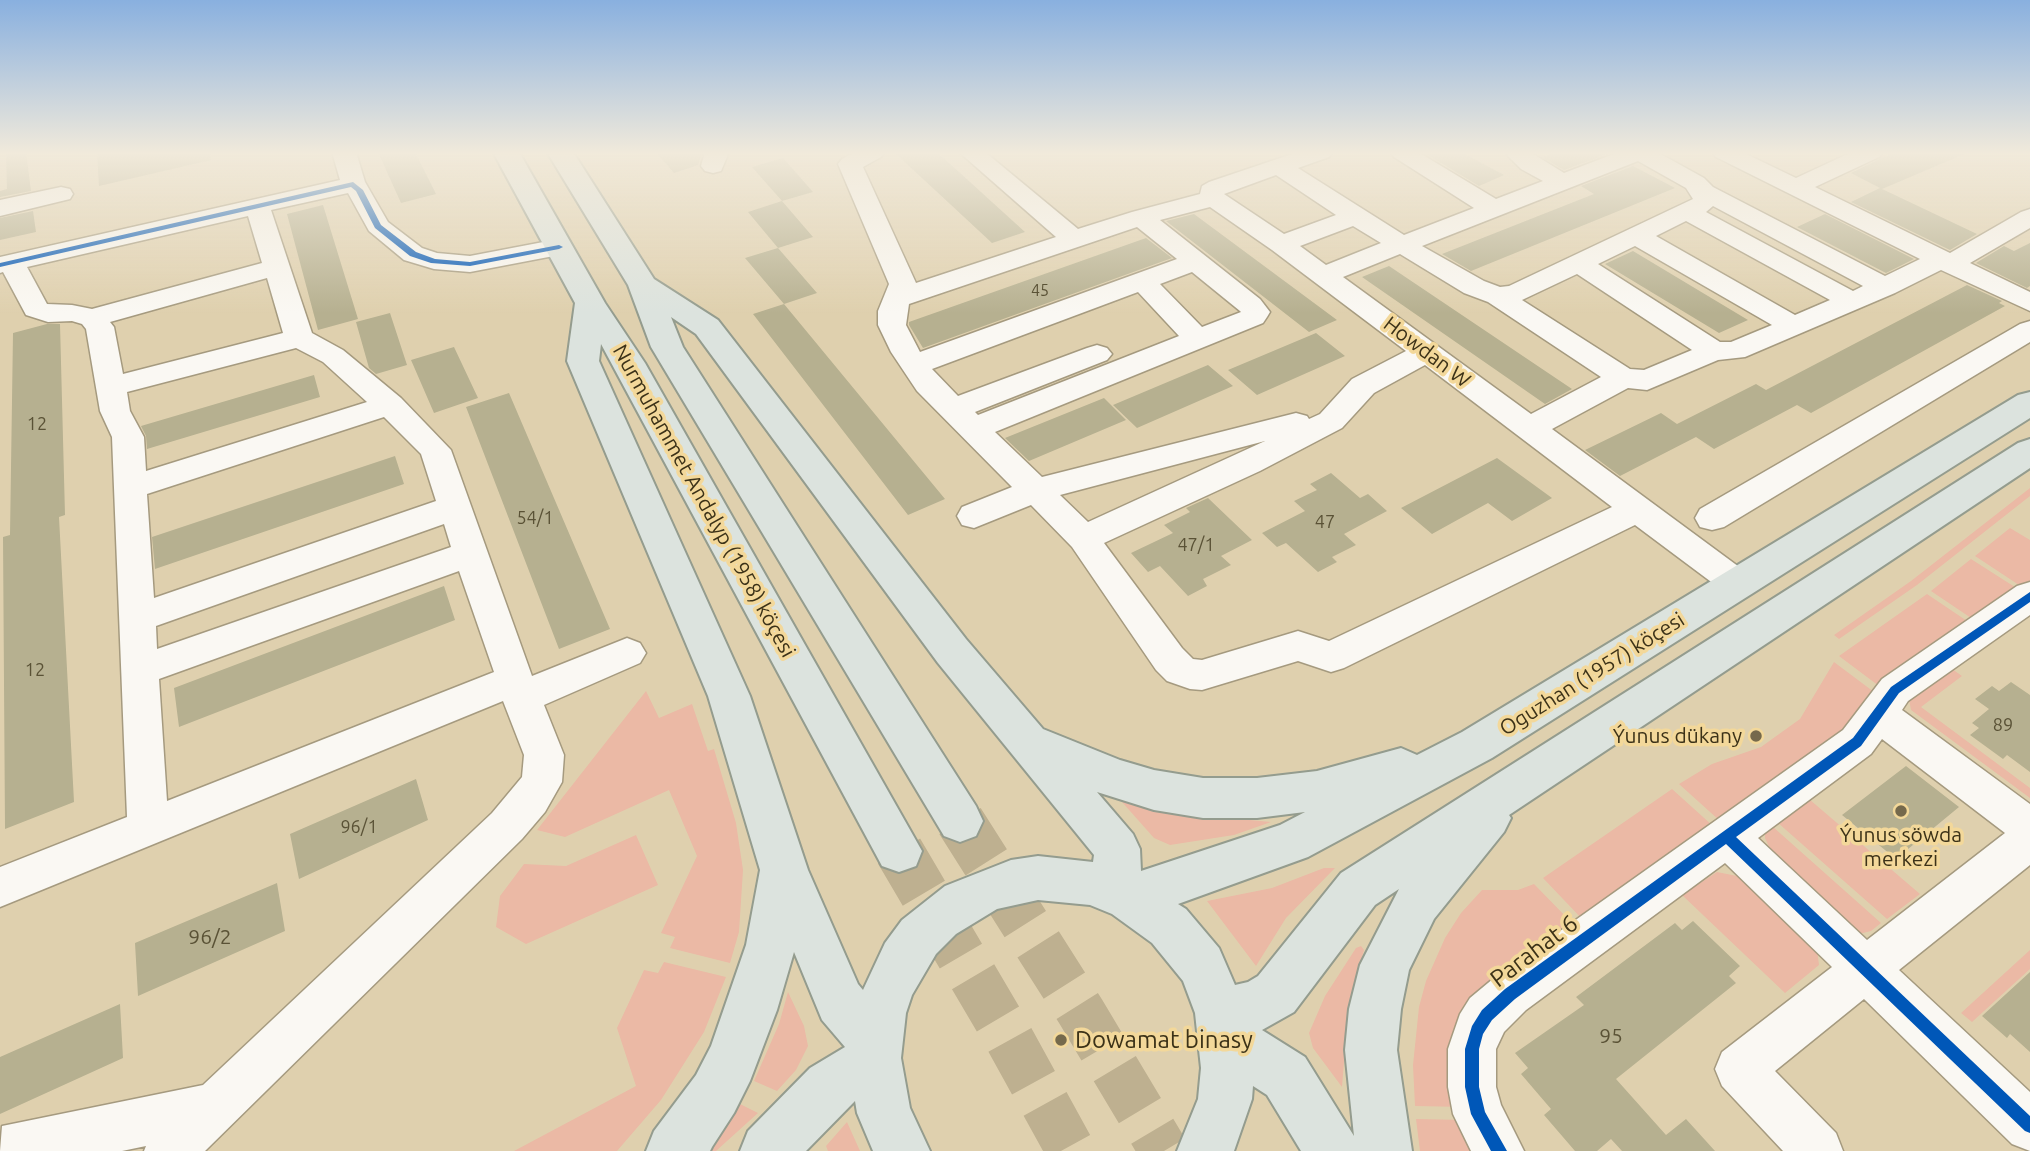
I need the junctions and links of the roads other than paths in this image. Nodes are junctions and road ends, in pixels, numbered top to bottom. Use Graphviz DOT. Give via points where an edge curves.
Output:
graph roads {
  1 [pos="257,205"];
  2 [pos="254,206"];
  3 [pos="367,206"];
  4 [pos="536,206"];
  5 [pos="594,206"];
  6 [pos="869,206"];
  7 [pos="1035,206"];
  8 [pos="1184,206"];
  9 [pos="1225,206"];
  10 [pos="1338,206"];
  11 [pos="1489,206"];
  12 [pos="1502,206"];
  13 [pos="1690,206"];
  14 [pos="1702,206"];
  15 [pos="1704,206"];
  16 [pos="1834,206"];
  17 [pos="1494,209"];
  18 [pos="1141,217"];
  19 [pos="1355,217"];
  20 [pos="2030,217"];
  21 [pos="1637,236"];
  22 [pos="1074,239"];
  23 [pos="1281,244"];
  24 [pos="1402,245"];
  25 [pos="559,247"];
  26 [pos="1197,261"];
  27 [pos="1946,261"];
  28 [pos="6,263"];
  29 [pos="1578,264"];
  30 [pos="277,267"];
  31 [pos="1323,275"];
  32 [pos="643,285"];
  33 [pos="1885,287"];
  34 [pos="1149,289"];
  35 [pos="1498,296"];
  36 [pos="899,298"];
  37 [pos="1852,301"];
  38 [pos="590,303"];
  39 [pos="2030,303"];
  40 [pos="92,318"];
  41 [pos="1794,326"];
  42 [pos="1190,330"];
  43 [pos="2030,330"];
  44 [pos="299,338"];
  45 [pos="1714,351"];
  46 [pos="1427,352"];
  47 [pos="921,375"];
  48 [pos="1623,378"];
  49 [pos="111,387"];
  50 [pos="2030,403"];
  51 [pos="390,405"];
  52 [pos="1337,413"];
  53 [pos="963,419"];
  54 [pos="1530,428"];
  55 [pos="2030,451"];
  56 [pos="130,488"];
  57 [pos="1035,490"];
  58 [pos="456,507"];
  59 [pos="1639,509"];
  60 [pos="974,516"];
  61 [pos="1712,518"];
  62 [pos="1084,538"];
  63 [pos="471,553"];
  64 [pos="1738,584"];
  65 [pos="2030,596"];
  66 [pos="137,618"];
  67 [pos="626,653"];
  68 [pos="138,671"];
  69 [pos="518,689"];
  70 [pos="1878,714"];
  71 [pos="1027,742"];
  72 [pos="1477,745"];
  73 [pos="1515,786"];
  74 [pos="960,821"];
  75 [pos="148,828"];
  76 [pos="2030,828"];
  77 [pos="1726,836"];
  78 [pos="2030,839"];
  79 [pos="899,851"];
  80 [pos="784,870"];
  81 [pos="0,887"];
  82 [pos="1123,895"];
  83 [pos="1866,969"];
  84 [pos="1224,1025"];
  85 [pos="876,1050"];
  86 [pos="214,1107"];
  87 [pos="2030,1126"];
  88 [pos="2,1151"];
  89 [pos="169,1151"];
  90 [pos="674,1151"];
  91 [pos="768,1151"];
  92 [pos="902,1151"];
  93 [pos="1205,1151"];
  94 [pos="1333,1151"];
  95 [pos="1384,1151"];
  96 [pos="1499,1151"];
  97 [pos="1818,1151"];
  1 -- 30 [label="street"];
  2 -- 28 [label="street"];
  3 -- 25 [label="street" via="378,226 413,254 434,261 470,264"];
  4 -- 25 [label="main road, Nurmuhammet Andalyp (1958) köçesi"];
  5 -- 32 [label="main road, Nurmuhammet Andalyp (1958) köçesi"];
  6 -- 36 [label="street" via="900,274"];
  7 -- 22 [label="street"];
  8 -- 18 [label="street"];
  9 -- 23 [label="street, Howdan W"];
  10 -- 19 [label="street"];
  11 -- 17 [label="street"];
  12 -- 17 [label="street"];
  13 -- 21 [label="street"];
  14 -- 37 [label="street"];
  15 -- 33 [label="street"];
  16 -- 27 [label="street"];
  17 -- 24 [label="street"];
  18 -- 22 [label="street"];
  18 -- 26 [label="street"];
  19 -- 23 [label="street"];
  19 -- 24 [label="street"];
  20 -- 27 [label="street"];
  21 -- 29 [label="street"];
  21 -- 41 [label="street"];
  22 -- 36 [label="street"];
  23 -- 31 [label="street, Howdan W"];
  24 -- 31 [label="street"];
  24 -- 35 [label="street" via="1474,288"];
  25 -- 38 [label="main road, Nurmuhammet Andalyp (1958) köçesi"];
  26 -- 34 [label="street"];
  26 -- 42 [label="street" via="1256,312 1253,317"];
  27 -- 33 [label="street"];
  27 -- 39 [label="street"];
  28 -- 40 [label="street" via="37,309"];
  29 -- 35 [label="street" via="1517,293"];
  29 -- 45 [label="street"];
  30 -- 40 [label="street"];
  30 -- 44 [label="street"];
  31 -- 46 [label="street, Howdan W"];
  32 -- 71 [label="main road" via="707,327 952,651"];
  32 -- 74 [label="main road, Nurmuhammet Andalyp (1958) köçesi" via="667,347"];
  33 -- 37 [label="street"];
  34 -- 42 [label="street"];
  34 -- 47 [label="street"];
  35 -- 48 [label="street"];
  36 -- 47 [label="street" via="892,311 892,325"];
  37 -- 41 [label="street"];
  38 -- 79 [label="main road, Nurmuhammet Andalyp (1958) köçesi" via="629,363"];
  38 -- 80 [label="main road" via="583,361 729,696"];
  40 -- 49 [label="street" via="100,327"];
  41 -- 45 [label="street" via="1735,351"];
  42 -- 53 [label="street"];
  43 -- 61 [label="street"];
  44 -- 49 [label="street"];
  44 -- 51 [label="street" via="334,356"];
  45 -- 48 [label="street" via="1647,380"];
  46 -- 52 [label="street" via="1363,386"];
  46 -- 54 [label="street, Howdan W"];
  47 -- 53 [label="street"];
  48 -- 54 [label="street"];
  49 -- 56 [label="street" via="115,411 128,437"];
  50 -- 64 [label="main road, Oguzhan (1957) köçesi"];
  51 -- 56 [label="street"];
  51 -- 58 [label="street" via="435,450"];
  52 -- 57 [label="street"];
  52 -- 62 [label="street" via="1332,421 1249,463"];
  53 -- 57 [label="street"];
  54 -- 59 [label="street, Howdan W"];
  55 -- 73 [label="main road"];
  56 -- 66 [label="street"];
  57 -- 60 [label="street"];
  57 -- 62 [label="street"];
  58 -- 63 [label="street"];
  58 -- 66 [label="street"];
  59 -- 62 [label="street" via="1331,657 1298,646 1202,675 1189,674 1169,659"];
  59 -- 64 [label="street, Howdan W"];
  63 -- 68 [label="street"];
  63 -- 69 [label="street"];
  64 -- 72 [label="main road, Oguzhan (1957) köçesi"];
  65 -- 70 [label="street, Parahat 6" via="1895,690"];
  66 -- 68 [label="street"];
  67 -- 69 [label="street"];
  68 -- 75 [label="street"];
  69 -- 75 [label="street"];
  69 -- 86 [label="street" via="544,755 542,782 530,799"];
  70 -- 76 [label="street"];
  70 -- 77 [label="street, Parahat 6" via="1857,742"];
  71 -- 72 [label="main road" via="1113,778 1203,798 1256,798 1317,790"];
  71 -- 82 [label="main road" via="1117,849"];
  72 -- 82 [label="main road, Oguzhan (1957) köçesi" via="1292,842"];
  73 -- 84 [label="main road" via="1359,890 1276,994"];
  73 -- 95 [label="main road" via="1417,902 1385,965 1371,1050"];
  75 -- 81 [label="street"];
  77 -- 83 [label="street"];
  77 -- 96 [label="street, Parahat 6" via="1487,1015 1472,1049 1472,1087 1478,1114"];
  78 -- 83 [label="street"];
  80 -- 85 [label="main road" via="841,1002"];
  80 -- 90 [label="main road" via="771,945 743,1031 715,1094"];
  82 -- 84 [label="main road" via="1169,926 1186,944 1212,988"];
  82 -- 85 [label="main road" via="1091,883 1038,878 1011,882 962,902 919,937 903,960 880,1013"];
  83 -- 87 [label="street"];
  83 -- 97 [label="street" via="1740,1069"];
  84 -- 93 [label="main road" via="1225,1099"];
  84 -- 94 [label="main road" via="1286,1076"];
  85 -- 91 [label="main road" via="829,1087"];
  85 -- 92 [label="main road" via="884,1113"];
  86 -- 88 [label="street"];
  86 -- 89 [label="street"];
}
